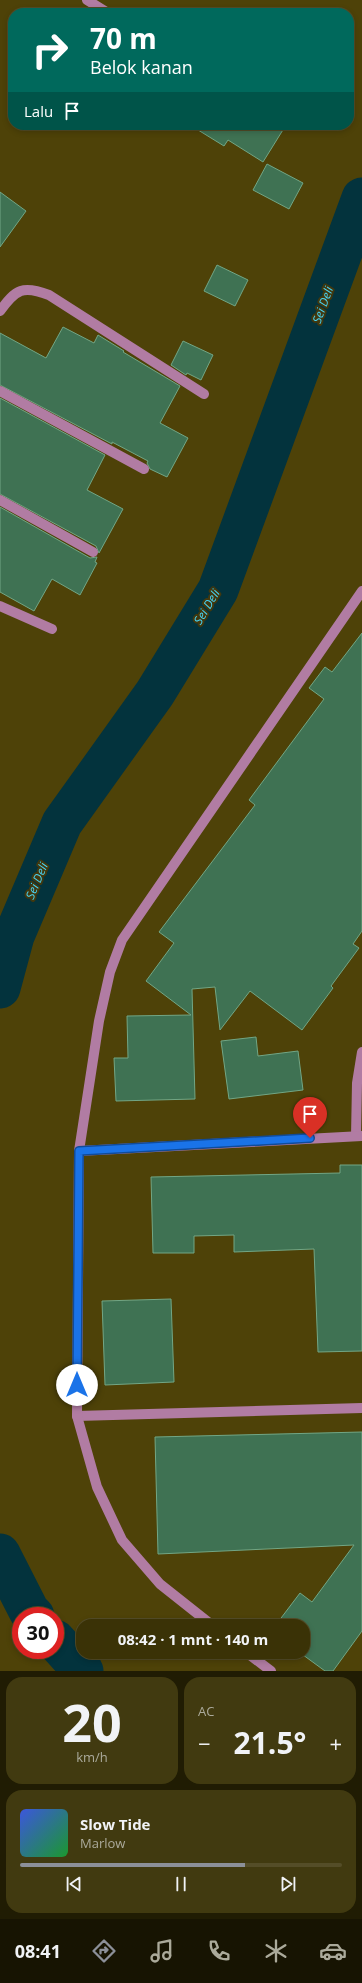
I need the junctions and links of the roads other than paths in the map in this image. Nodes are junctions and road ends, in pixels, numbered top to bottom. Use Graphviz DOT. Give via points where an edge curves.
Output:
graph roads {
  1 [pos="87,0"];
  2 [pos="100,8"];
  3 [pos="0,311"];
  4 [pos="0,391"];
  5 [pos="204,394"];
  6 [pos="144,469"];
  7 [pos="0,500"];
  8 [pos="93,552"];
  9 [pos="362,591"];
  10 [pos="0,606"];
  11 [pos="52,629"];
  12 [pos="362,1052"];
  13 [pos="359,1136"];
  14 [pos="79,1151"];
  15 [pos="362,1408"];
  16 [pos="77,1416"];
  17 [pos="204,1619"];
  18 [pos="255,1659"];
  19 [pos="271,1671"];
  1 -- 2 [label="street"];
  3 -- 5 [label="street" via="15,293 22,289 37,290 49,295"];
  4 -- 6 [label="street"];
  7 -- 8 [label="street"];
  9 -- 14 [label="street" via="122,940 110,972 99,1022"];
  10 -- 11 [label="street"];
  12 -- 13 [label="street" via="357,1083"];
  13 -- 14 [label="street"];
  14 -- 16 [label="street"];
  15 -- 16 [label="street"];
  16 -- 17 [label="street" via="97,1487 122,1540 160,1584"];
  18 -- 19 [label="street"];
}
